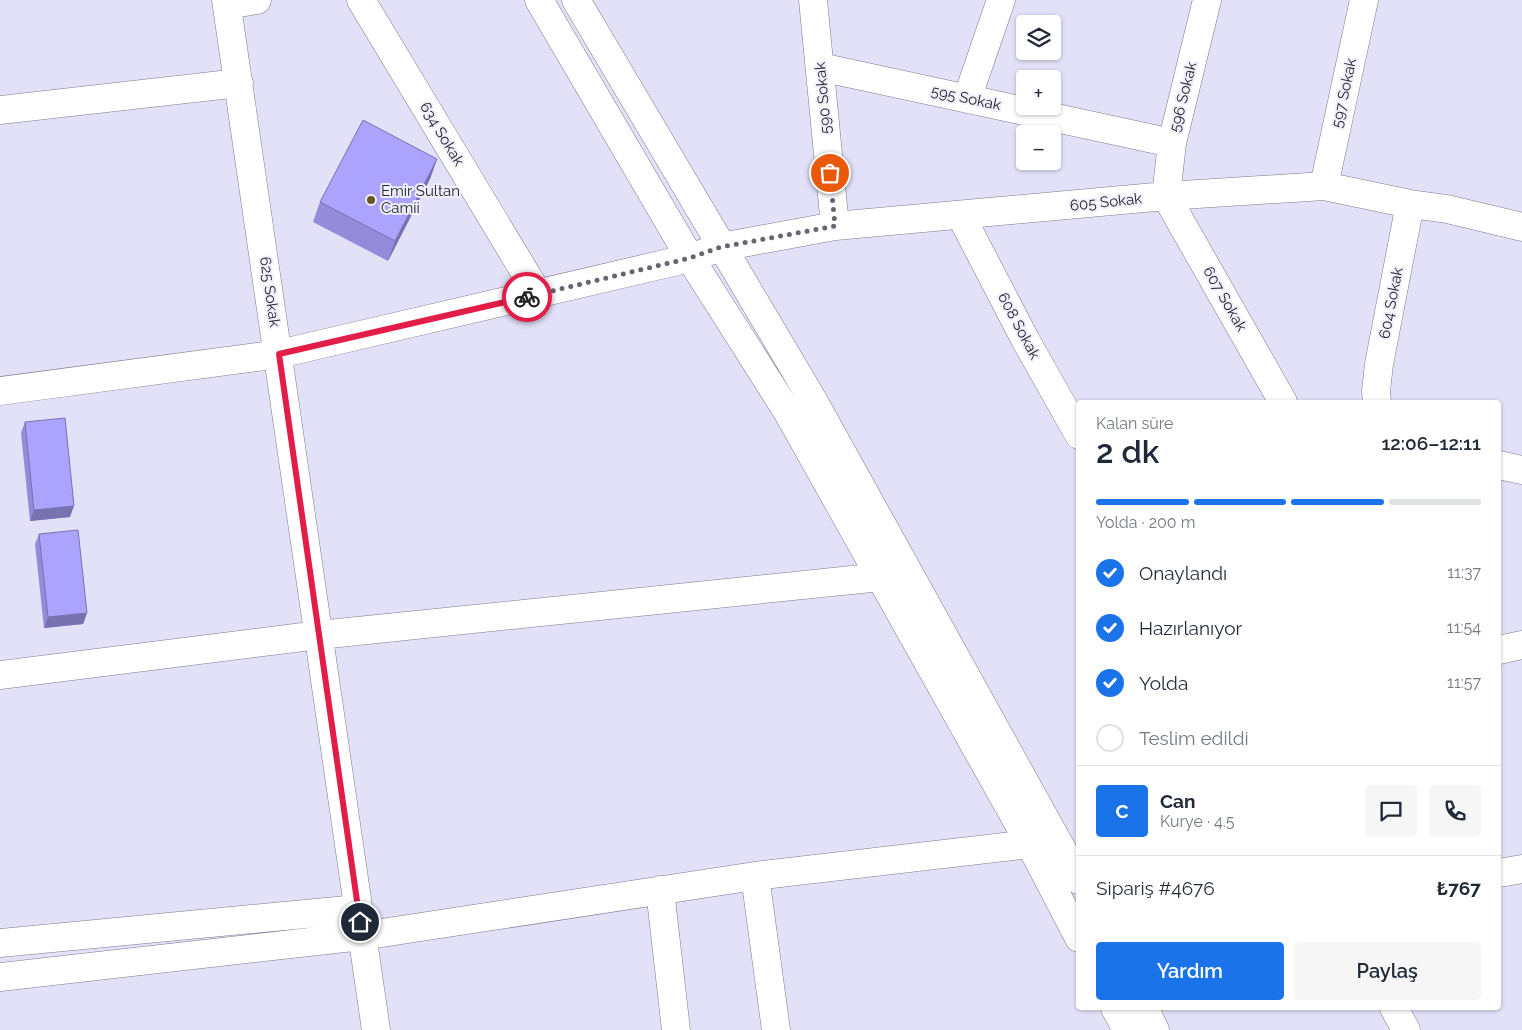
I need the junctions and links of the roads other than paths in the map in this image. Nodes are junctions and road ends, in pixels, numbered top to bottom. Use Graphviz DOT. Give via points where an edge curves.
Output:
graph roads {
  1 [pos="257,0"];
  2 [pos="361,0"];
  3 [pos="539,0"];
  4 [pos="576,0"];
  5 [pos="813,0"];
  6 [pos="1001,0"];
  7 [pos="1207,0"];
  8 [pos="1364,0"];
  9 [pos="227,3"];
  10 [pos="820,67"];
  11 [pos="239,83"];
  12 [pos="967,99"];
  13 [pos="0,110"];
  14 [pos="1172,143"];
  15 [pos="1324,186"];
  16 [pos="1166,196"];
  17 [pos="1410,204"];
  18 [pos="961,216"];
  19 [pos="835,226"];
  20 [pos="1522,227"];
  21 [pos="721,247"];
  22 [pos="690,258"];
  23 [pos="538,294"];
  24 [pos="279,354"];
  25 [pos="0,391"];
  26 [pos="1283,400"];
  27 [pos="1377,400"];
  28 [pos="1076,430"];
  29 [pos="1501,465"];
  30 [pos="1522,470"];
  31 [pos="881,578"];
  32 [pos="319,635"];
  33 [pos="1522,645"];
  34 [pos="1501,650"];
  35 [pos="0,675"];
  36 [pos="1030,844"];
  37 [pos="1522,869"];
  38 [pos="1501,873"];
  39 [pos="1076,875"];
  40 [pos="755,876"];
  41 [pos="660,890"];
  42 [pos="358,909"];
  43 [pos="1076,932"];
  44 [pos="362,936"];
  45 [pos="0,943"];
  46 [pos="0,977"];
  47 [pos="1116,1010"];
  48 [pos="1145,1010"];
  49 [pos="1395,1010"];
  50 [pos="376,1030"];
  51 [pos="676,1030"];
  52 [pos="776,1030"];
  53 [pos="1127,1030"];
  54 [pos="1156,1030"];
  55 [pos="1406,1030"];
  1 -- 9 [label="street"];
  2 -- 23 [label="street, 634 Sokak"];
  3 -- 22 [label="street"];
  4 -- 21 [label="street"];
  5 -- 10 [label="street, 590 Sokak"];
  6 -- 12 [label="street"];
  7 -- 14 [label="street, 596 Sokak"];
  8 -- 15 [label="street, 597 Sokak"];
  9 -- 11 [label="street, 625 Sokak"];
  10 -- 12 [label="street, 595 Sokak"];
  10 -- 19 [label="street, 590 Sokak"];
  11 -- 13 [label="street"];
  11 -- 24 [label="street, 625 Sokak"];
  12 -- 14 [label="street, 595 Sokak"];
  14 -- 16 [label="street, 596 Sokak"];
  15 -- 16 [label="street, 605 Sokak"];
  15 -- 17 [label="street, 605 Sokak"];
  16 -- 18 [label="street, 605 Sokak"];
  16 -- 26 [label="street, 607 Sokak"];
  17 -- 20 [label="street, 605 Sokak" via="1447,209"];
  17 -- 27 [label="street, 604 Sokak" via="1379,364"];
  18 -- 19 [label="street, 605 Sokak"];
  18 -- 28 [label="street, 608 Sokak"];
  19 -- 21 [label="street, 605 Sokak"];
  21 -- 22 [label="street, 605 Sokak"];
  21 -- 39 [label="street" via="814,402"];
  22 -- 23 [label="street, 605 Sokak"];
  22 -- 31 [label="street" via="787,411"];
  23 -- 24 [label="street, 605 Sokak"];
  24 -- 25 [label="street, 605 Sokak"];
  24 -- 32 [label="street, 625 Sokak"];
  29 -- 30 [label="street"];
  31 -- 32 [label="street"];
  31 -- 36 [label="street"];
  32 -- 35 [label="street"];
  32 -- 42 [label="street, 625 Sokak"];
  33 -- 34 [label="street"];
  36 -- 40 [label="street"];
  36 -- 43 [label="street"];
  37 -- 38 [label="street"];
  40 -- 41 [label="street"];
  40 -- 52 [label="street"];
  41 -- 44 [label="street"];
  41 -- 51 [label="street"];
  42 -- 44 [label="street, 625 Sokak"];
  42 -- 45 [label="street"];
  44 -- 46 [label="street"];
  44 -- 50 [label="street, 625 Sokak"];
  47 -- 53 [label="street"];
  48 -- 54 [label="street"];
  49 -- 55 [label="street"];
}
